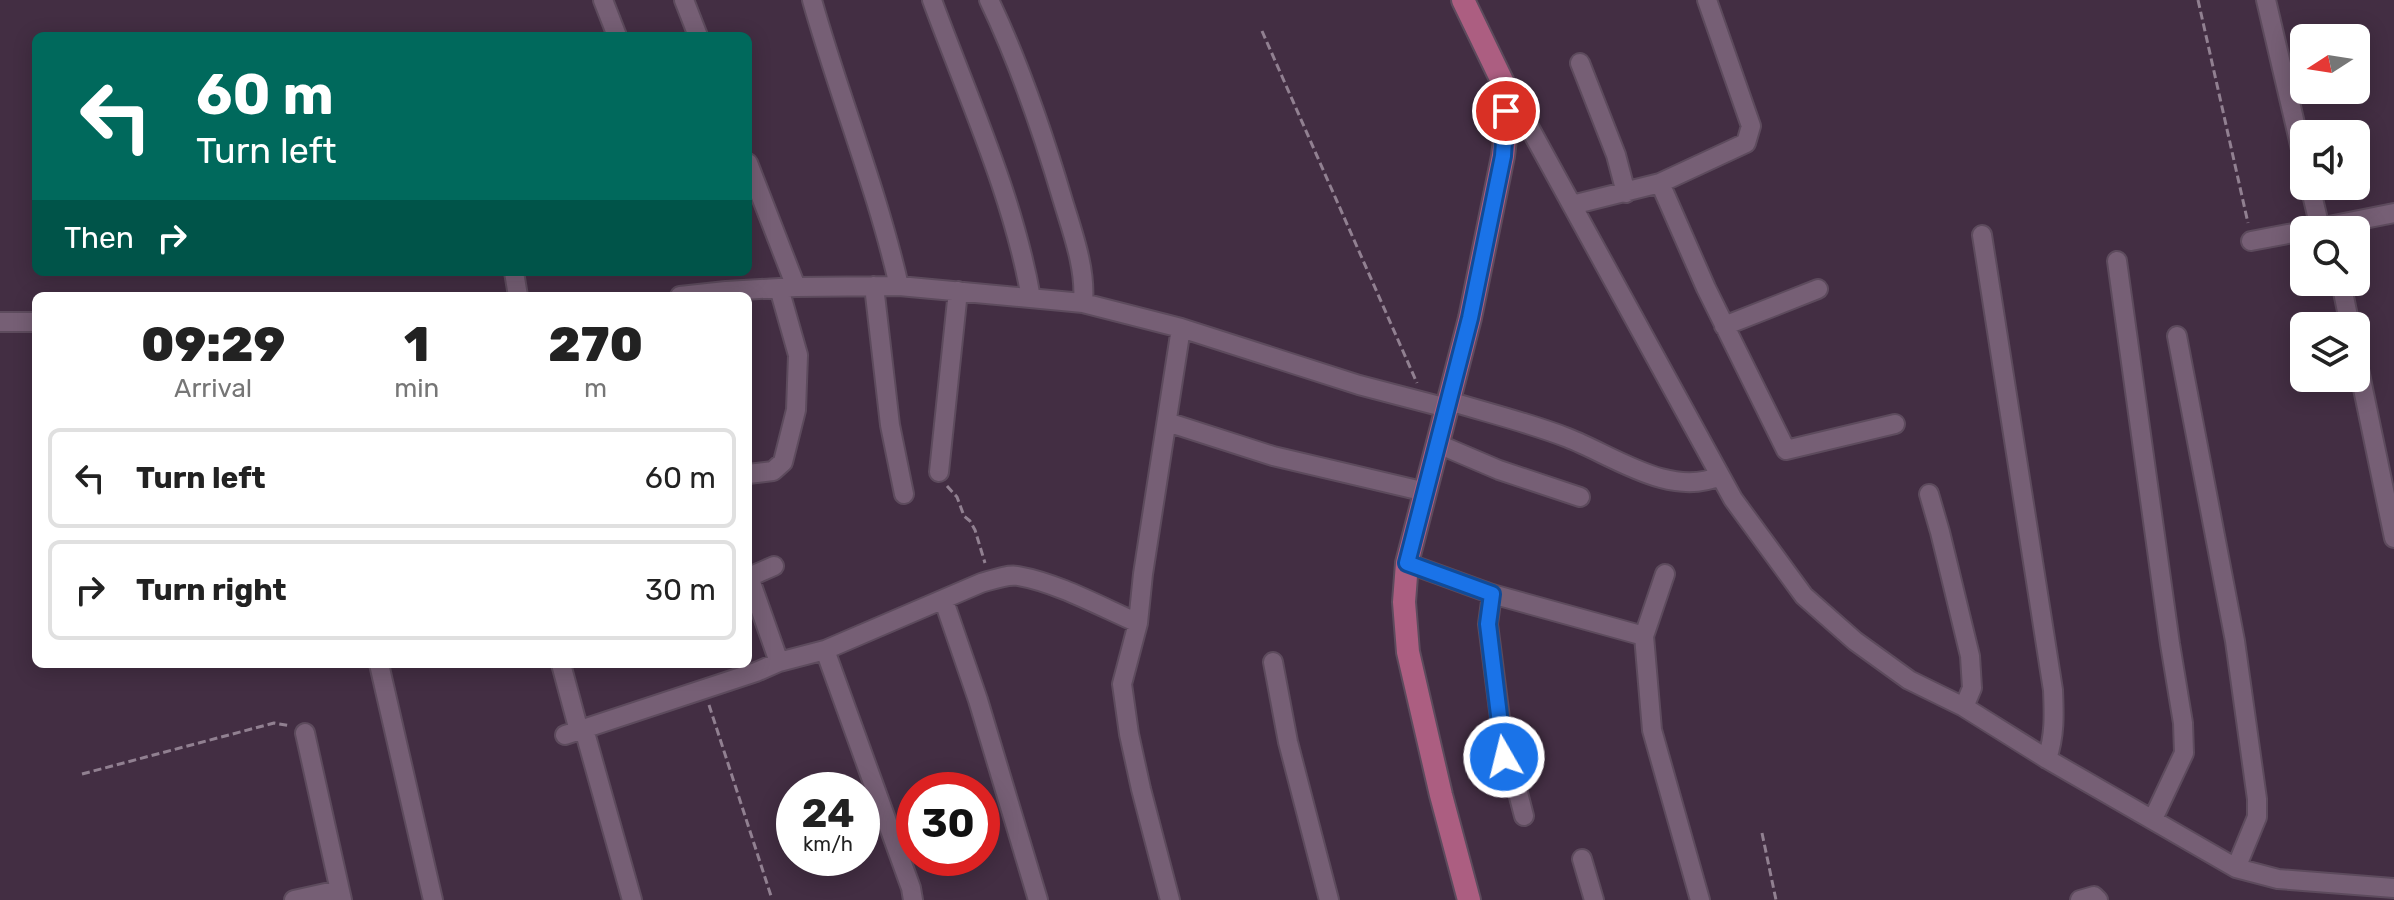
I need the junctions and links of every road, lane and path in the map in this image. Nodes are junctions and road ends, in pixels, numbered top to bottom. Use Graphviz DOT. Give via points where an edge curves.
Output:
graph roads {
  1 [pos="603,0"];
  2 [pos="684,0"];
  3 [pos="812,0"];
  4 [pos="932,0"];
  5 [pos="989,0"];
  6 [pos="1463,0"];
  7 [pos="1707,0"];
  8 [pos="2198,0"];
  9 [pos="2266,0"];
  10 [pos="1262,31"];
  11 [pos="615,32"];
  12 [pos="696,32"];
  13 [pos="1580,63"];
  14 [pos="1504,85"];
  15 [pos="2294,120"];
  16 [pos="752,175"];
  17 [pos="1660,183"];
  18 [pos="1626,193"];
  19 [pos="1572,205"];
  20 [pos="2394,213"];
  21 [pos="2370,218"];
  22 [pos="2290,234"];
  23 [pos="1982,235"];
  24 [pos="2251,241"];
  25 [pos="2117,261"];
  26 [pos="721,276"];
  27 [pos="874,286"];
  28 [pos="899,286"];
  29 [pos="788,287"];
  30 [pos="1818,289"];
  31 [pos="726,291"];
  32 [pos="958,291"];
  33 [pos="717,292"];
  34 [pos="1031,298"];
  35 [pos="1083,303"];
  36 [pos="0,322"];
  37 [pos="32,322"];
  38 [pos="1724,326"];
  39 [pos="1181,328"];
  40 [pos="2177,336"];
  41 [pos="2364,392"];
  42 [pos="1448,405"];
  43 [pos="1167,422"];
  44 [pos="1895,424"];
  45 [pos="1438,444"];
  46 [pos="939,472"];
  47 [pos="752,474"];
  48 [pos="1720,476"];
  49 [pos="1426,492"];
  50 [pos="904,494"];
  51 [pos="1929,494"];
  52 [pos="1580,497"];
  53 [pos="2394,538"];
  54 [pos="1407,563"];
  55 [pos="774,566"];
  56 [pos="1665,574"];
  57 [pos="752,576"];
  58 [pos="994,579"];
  59 [pos="752,586"];
  60 [pos="1492,594"];
  61 [pos="944,601"];
  62 [pos="1138,623"];
  63 [pos="1644,636"];
  64 [pos="825,650"];
  65 [pos="779,662"];
  66 [pos="1273,662"];
  67 [pos="380,668"];
  68 [pos="562,668"];
  69 [pos="704,690"];
  70 [pos="1964,707"];
  71 [pos="576,732"];
  72 [pos="305,733"];
  73 [pos="2184,753"];
  74 [pos="2047,759"];
  75 [pos="82,774"];
  76 [pos="2182,783"];
  77 [pos="1524,816"];
  78 [pos="2153,819"];
  79 [pos="1762,833"];
  80 [pos="1582,859"];
  81 [pos="2236,868"];
  82 [pos="2394,888"];
  83 [pos="341,895"];
  84 [pos="772,899"];
  85 [pos="294,900"];
  86 [pos="433,900"];
  87 [pos="632,900"];
  88 [pos="913,900"];
  89 [pos="1038,900"];
  90 [pos="1170,900"];
  91 [pos="1329,900"];
  92 [pos="1469,900"];
  93 [pos="1594,900"];
  94 [pos="1700,900"];
  95 [pos="1776,900"];
  96 [pos="2080,900"];
  97 [pos="2098,900"];
  1 -- 11 [label="street"];
  2 -- 12 [label="street"];
  3 -- 28 [label="street" via="874,189"];
  4 -- 34 [label="street" via="999,174"];
  5 -- 35 [label="street" via="1042,130 1077,251"];
  6 -- 14 [label="main road"];
  7 -- 17 [label="street" via="1750,135 1746,143"];
  8 -- 24 [label="path"];
  9 -- 15 [label="street"];
  10 -- 42 [label="path" via="1420,392"];
  13 -- 18 [label="street"];
  14 -- 19 [label="street"];
  14 -- 42 [label="main road" via="1503,156"];
  16 -- 29 [label="street"];
  17 -- 18 [label="street"];
  17 -- 38 [label="street"];
  18 -- 19 [label="street"];
  19 -- 48 [label="street"];
  20 -- 21 [label="street"];
  22 -- 24 [label="street"];
  23 -- 74 [label="street" via="2053,690 2055,727"];
  25 -- 73 [label="street"];
  26 -- 31 [label="street"];
  27 -- 28 [label="street"];
  27 -- 29 [label="street"];
  27 -- 50 [label="street" via="890,425"];
  28 -- 32 [label="street"];
  29 -- 31 [label="street"];
  29 -- 47 [label="street" via="798,355 796,410 783,462 773,471"];
  30 -- 38 [label="street"];
  31 -- 33 [label="street"];
  32 -- 34 [label="street"];
  32 -- 46 [label="street"];
  34 -- 35 [label="street"];
  35 -- 39 [label="street"];
  36 -- 37 [label="street"];
  38 -- 44 [label="street" via="1786,450"];
  39 -- 42 [label="street" via="1359,385"];
  39 -- 43 [label="street"];
  40 -- 81 [label="street" via="2235,641 2257,799 2257,817"];
  41 -- 53 [label="street"];
  42 -- 45 [label="main road"];
  42 -- 48 [label="street" via="1567,437 1653,476 1694,483"];
  43 -- 49 [label="street" via="1273,456"];
  43 -- 62 [label="street"];
  45 -- 49 [label="main road"];
  45 -- 52 [label="street"];
  46 -- 58 [label="path" via="975,530"];
  48 -- 70 [label="street" via="1804,596 1909,680"];
  49 -- 54 [label="main road"];
  51 -- 70 [label="street" via="1970,656 1972,688"];
  54 -- 60 [label="street"];
  54 -- 92 [label="main road" via="1408,652"];
  55 -- 57 [label="street"];
  56 -- 63 [label="street"];
  58 -- 61 [label="street"];
  58 -- 62 [label="street" via="1016,575"];
  59 -- 65 [label="street"];
  60 -- 63 [label="street"];
  60 -- 77 [label="street" via="1488,624 1508,781 1517,789"];
  61 -- 64 [label="street"];
  61 -- 89 [label="street"];
  62 -- 90 [label="street" via="1122,684 1123,700"];
  63 -- 94 [label="street" via="1652,730"];
  64 -- 65 [label="street"];
  64 -- 88 [label="street"];
  65 -- 69 [label="street"];
  66 -- 91 [label="street"];
  67 -- 86 [label="street"];
  68 -- 71 [label="street"];
  69 -- 71 [label="street"];
  69 -- 84 [label="path"];
  70 -- 74 [label="street"];
  71 -- 87 [label="street"];
  72 -- 75 [label="path" via="274,723"];
  72 -- 83 [label="street"];
  73 -- 76 [label="street"];
  73 -- 78 [label="street"];
  74 -- 78 [label="street"];
  78 -- 81 [label="street"];
  79 -- 95 [label="path"];
  80 -- 93 [label="street"];
  81 -- 82 [label="street" via="2278,879"];
  83 -- 85 [label="street"];
  96 -- 97 [label="street"];
}
